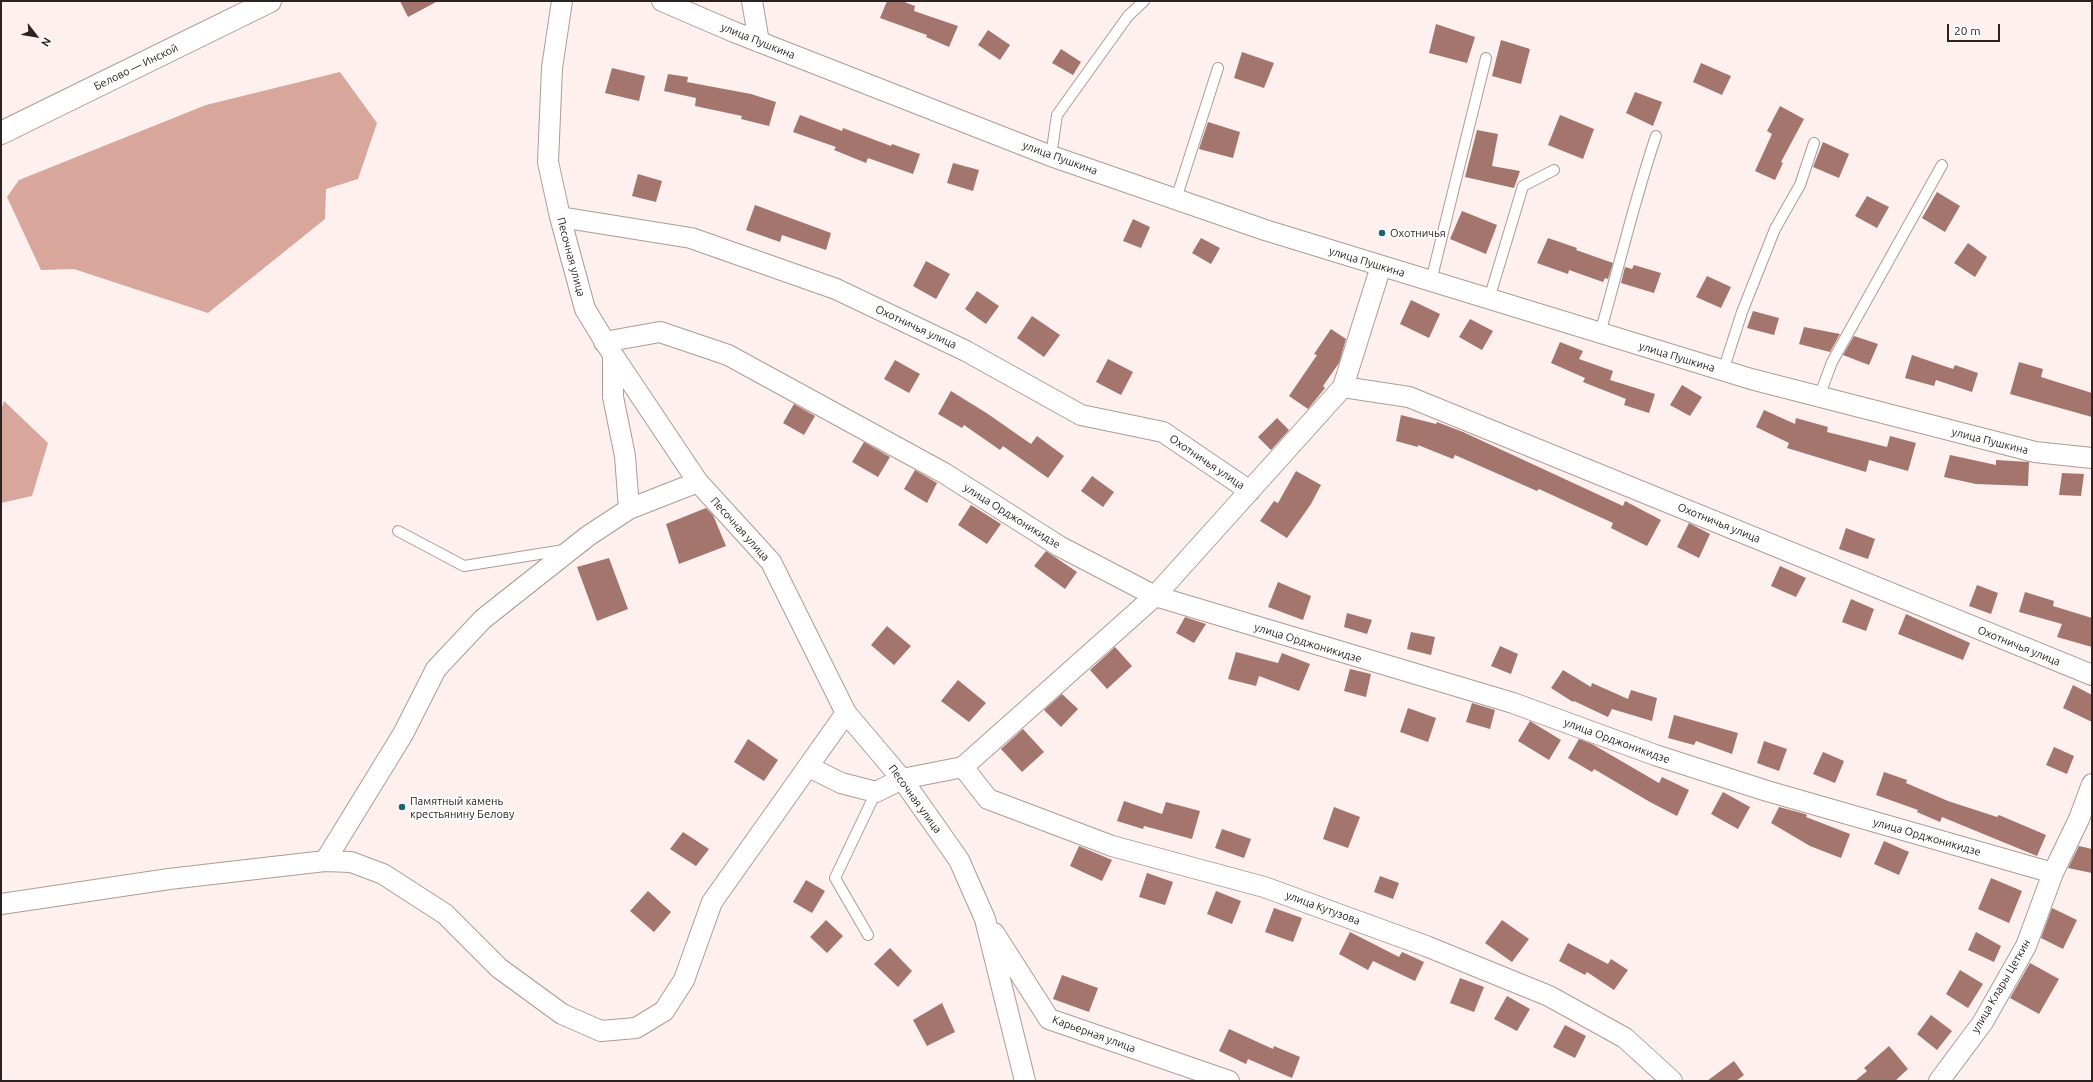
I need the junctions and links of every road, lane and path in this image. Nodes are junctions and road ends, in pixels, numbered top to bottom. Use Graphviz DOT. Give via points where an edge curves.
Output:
graph roads {
  1 [pos="270,1"];
  2 [pos="562,1"];
  3 [pos="662,1"];
  4 [pos="752,1"];
  5 [pos="1144,1"];
  6 [pos="759,42"];
  7 [pos="1486,58"];
  8 [pos="1218,68"];
  9 [pos="1,133"];
  10 [pos="1656,136"];
  11 [pos="1814,143"];
  12 [pos="1051,156"];
  13 [pos="1942,165"];
  14 [pos="1554,170"];
  15 [pos="1176,199"];
  16 [pos="560,217"];
  17 [pos="1381,266"];
  18 [pos="1431,281"];
  19 [pos="1489,299"];
  20 [pos="1600,333"];
  21 [pos="608,348"];
  22 [pos="1723,371"];
  23 [pos="1342,387"];
  24 [pos="1819,397"];
  25 [pos="2092,458"];
  26 [pos="698,482"];
  27 [pos="1250,491"];
  28 [pos="629,509"];
  29 [pos="398,531"];
  30 [pos="572,549"];
  31 [pos="1155,596"];
  32 [pos="2092,675"];
  33 [pos="846,713"];
  34 [pos="809,767"];
  35 [pos="963,767"];
  36 [pos="902,779"];
  37 [pos="2092,784"];
  38 [pos="876,792"];
  39 [pos="2085,823"];
  40 [pos="325,860"];
  41 [pos="2054,873"];
  42 [pos="1,904"];
  43 [pos="985,919"];
  44 [pos="868,935"];
  45 [pos="1025,1081"];
  46 [pos="1229,1081"];
  47 [pos="1672,1081"];
  48 [pos="1939,1081"];
  1 -- 9 [label="main road, Белово — Инской"];
  2 -- 16 [label="street, Песочная улица" via="552,68 548,162"];
  3 -- 6 [label="street, улица Пушкина"];
  4 -- 6 [label="street"];
  5 -- 12 [label="lane" via="1128,16 1057,115"];
  6 -- 12 [label="street, улица Пушкина"];
  7 -- 18 [label="lane"];
  8 -- 15 [label="lane"];
  10 -- 20 [label="lane" via="1638,187"];
  11 -- 22 [label="lane" via="1800,185 1772,236 1742,312"];
  12 -- 15 [label="street, улица Пушкина"];
  13 -- 24 [label="lane" via="1832,362"];
  14 -- 19 [label="lane" via="1523,186"];
  15 -- 17 [label="street, улица Пушкина" via="1264,230"];
  16 -- 21 [label="street, Песочная улица" via="585,309"];
  16 -- 27 [label="street, Охотничья улица" via="691,238 836,290 966,351 1081,415 1163,432"];
  17 -- 18 [label="street, улица Пушкина"];
  17 -- 23 [label="street"];
  18 -- 19 [label="street, улица Пушкина"];
  19 -- 20 [label="street, улица Пушкина"];
  20 -- 22 [label="street, улица Пушкина"];
  21 -- 26 [label="street, Песочная улица"];
  21 -- 28 [label="street" via="613,397 625,456"];
  21 -- 31 [label="street, улица Орджоникидзе" via="660,332 728,355 944,473 1059,546"];
  22 -- 24 [label="street, улица Пушкина"];
  23 -- 27 [label="street"];
  23 -- 32 [label="street, Охотничья улица" via="1409,397"];
  24 -- 25 [label="street, улица Пушкина" via="2035,452"];
  26 -- 28 [label="street"];
  26 -- 33 [label="street, Песочная улица" via="771,562"];
  27 -- 31 [label="street"];
  28 -- 30 [label="street"];
  29 -- 30 [label="lane" via="464,566"];
  30 -- 40 [label="street" via="483,619 436,669 403,734"];
  31 -- 35 [label="street"];
  31 -- 41 [label="street, улица Орджоникидзе" via="1513,703 1655,756 1760,789"];
  33 -- 34 [label="street"];
  33 -- 36 [label="street, Песочная улица"];
  34 -- 38 [label="street" via="841,783"];
  34 -- 40 [label="street" via="712,902 684,980 664,1011 636,1028 601,1031 562,1014 500,968 445,914 382,874 351,862"];
  35 -- 36 [label="street"];
  35 -- 47 [label="street, улица Кутузова" via="988,799 1112,846 1264,887 1426,946 1549,996 1624,1038"];
  36 -- 38 [label="street"];
  36 -- 43 [label="street, Песочная улица" via="959,860"];
  37 -- 39 [label="street, улица Клары Цеткин"];
  38 -- 44 [label="lane" via="835,878"];
  39 -- 41 [label="street, улица Клары Цеткин"];
  40 -- 42 [label="street" via="169,879"];
  41 -- 48 [label="street, улица Клары Цеткин" via="2026,946 1983,1022"];
  43 -- 45 [label="street, Песочная улица"];
  43 -- 46 [label="street, Карьерная улица" via="1048,1019"];
}
